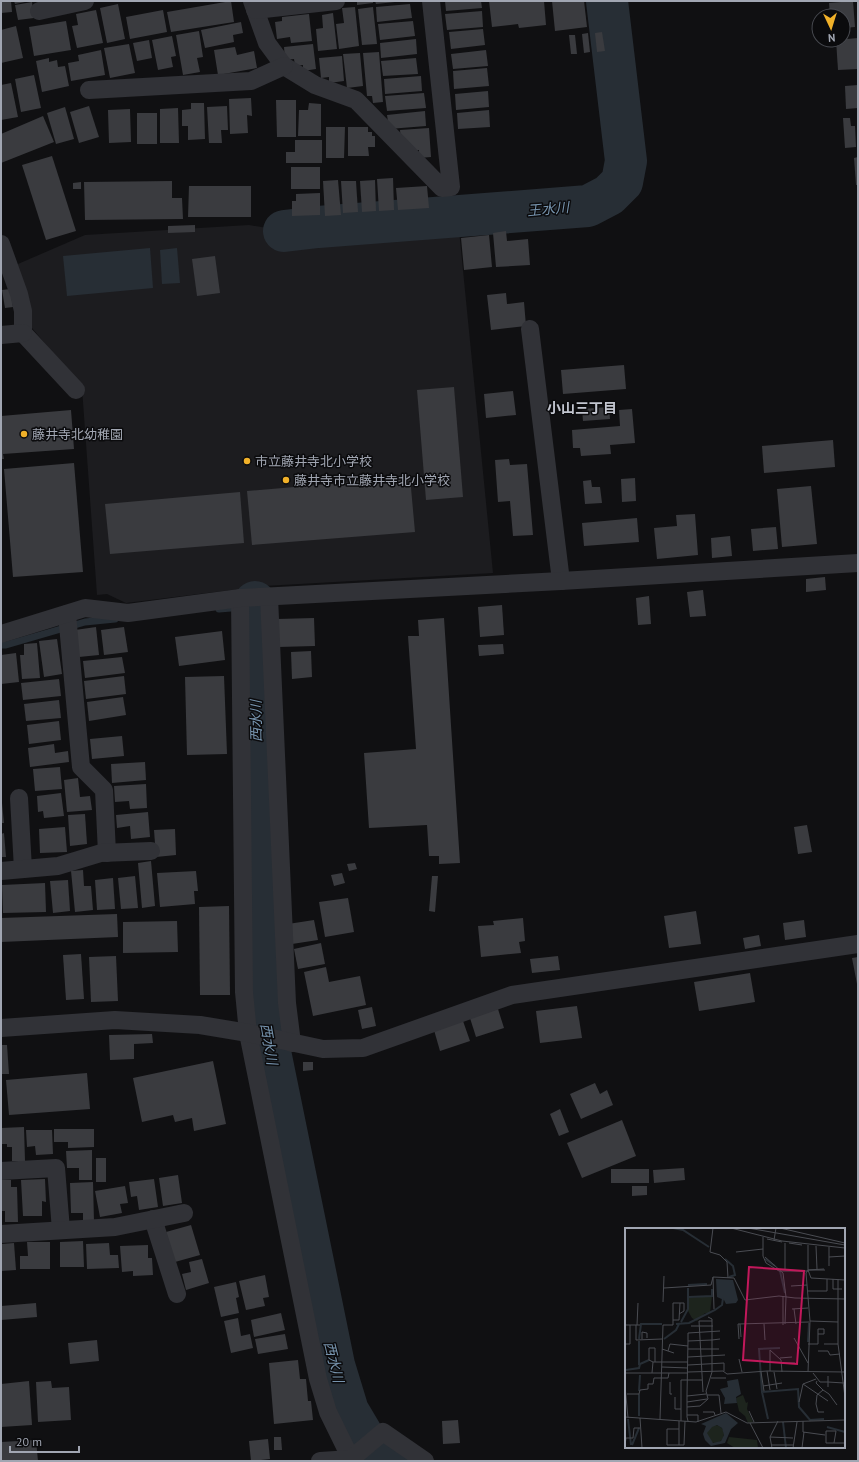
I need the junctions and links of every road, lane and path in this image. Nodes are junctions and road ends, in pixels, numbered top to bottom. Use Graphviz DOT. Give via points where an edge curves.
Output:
graph roads {
  1 [pos="85,1"];
  2 [pos="336,1"];
  3 [pos="431,1"];
  4 [pos="253,5"];
  5 [pos="39,11"];
  6 [pos="284,66"];
  7 [pos="89,90"];
  8 [pos="1,244"];
  9 [pos="530,329"];
  10 [pos="23,333"];
  11 [pos="1,335"];
  12 [pos="76,390"];
  13 [pos="858,563"];
  14 [pos="560,581"];
  15 [pos="269,597"];
  16 [pos="240,598"];
  17 [pos="67,614"];
  18 [pos="1,634"];
  19 [pos="19,798"];
  20 [pos="151,852"];
  21 [pos="107,853"];
  22 [pos="23,869"];
  23 [pos="1,871"];
  24 [pos="858,944"];
  25 [pos="1,1028"];
  26 [pos="248,1033"];
  27 [pos="292,1043"];
  28 [pos="1,1171"];
  29 [pos="184,1213"];
  30 [pos="153,1220"];
  31 [pos="61,1230"];
  32 [pos="1,1234"];
  33 [pos="177,1294"];
  34 [pos="352,1460"];
  35 [pos="320,1461"];
  36 [pos="424,1461"];
  1 -- 5 [label="street"];
  2 -- 4 [label="street"];
  3 -- 6 [label="street" via="451,187 442,188 356,100 315,85"];
  4 -- 6 [label="street" via="267,43"];
  6 -- 7 [label="street" via="251,80"];
  8 -- 10 [label="street" via="19,294 23,311"];
  9 -- 14 [label="street"];
  10 -- 11 [label="street"];
  10 -- 12 [label="street"];
  13 -- 14 [label="street"];
  14 -- 15 [label="street"];
  15 -- 16 [label="street"];
  15 -- 27 [label="street" via="287,1003"];
  16 -- 17 [label="street" via="128,613 85,608"];
  16 -- 26 [label="street" via="244,992"];
  17 -- 18 [label="street"];
  17 -- 21 [label="street" via="81,767 104,790"];
  19 -- 22 [label="street"];
  20 -- 21 [label="street"];
  21 -- 22 [label="street" via="58,866"];
  22 -- 23 [label="street"];
  24 -- 27 [label="street" via="512,994 363,1048 323,1049"];
  25 -- 26 [label="street" via="115,1020 200,1025"];
  26 -- 27 [label="street"];
  26 -- 34 [label="street" via="318,1378 328,1412"];
  28 -- 31 [label="street" via="56,1168"];
  29 -- 30 [label="street"];
  30 -- 31 [label="street" via="115,1227"];
  30 -- 33 [label="street"];
  31 -- 32 [label="street"];
  34 -- 35 [label="street"];
  34 -- 36 [label="street" via="383,1432"];
}
